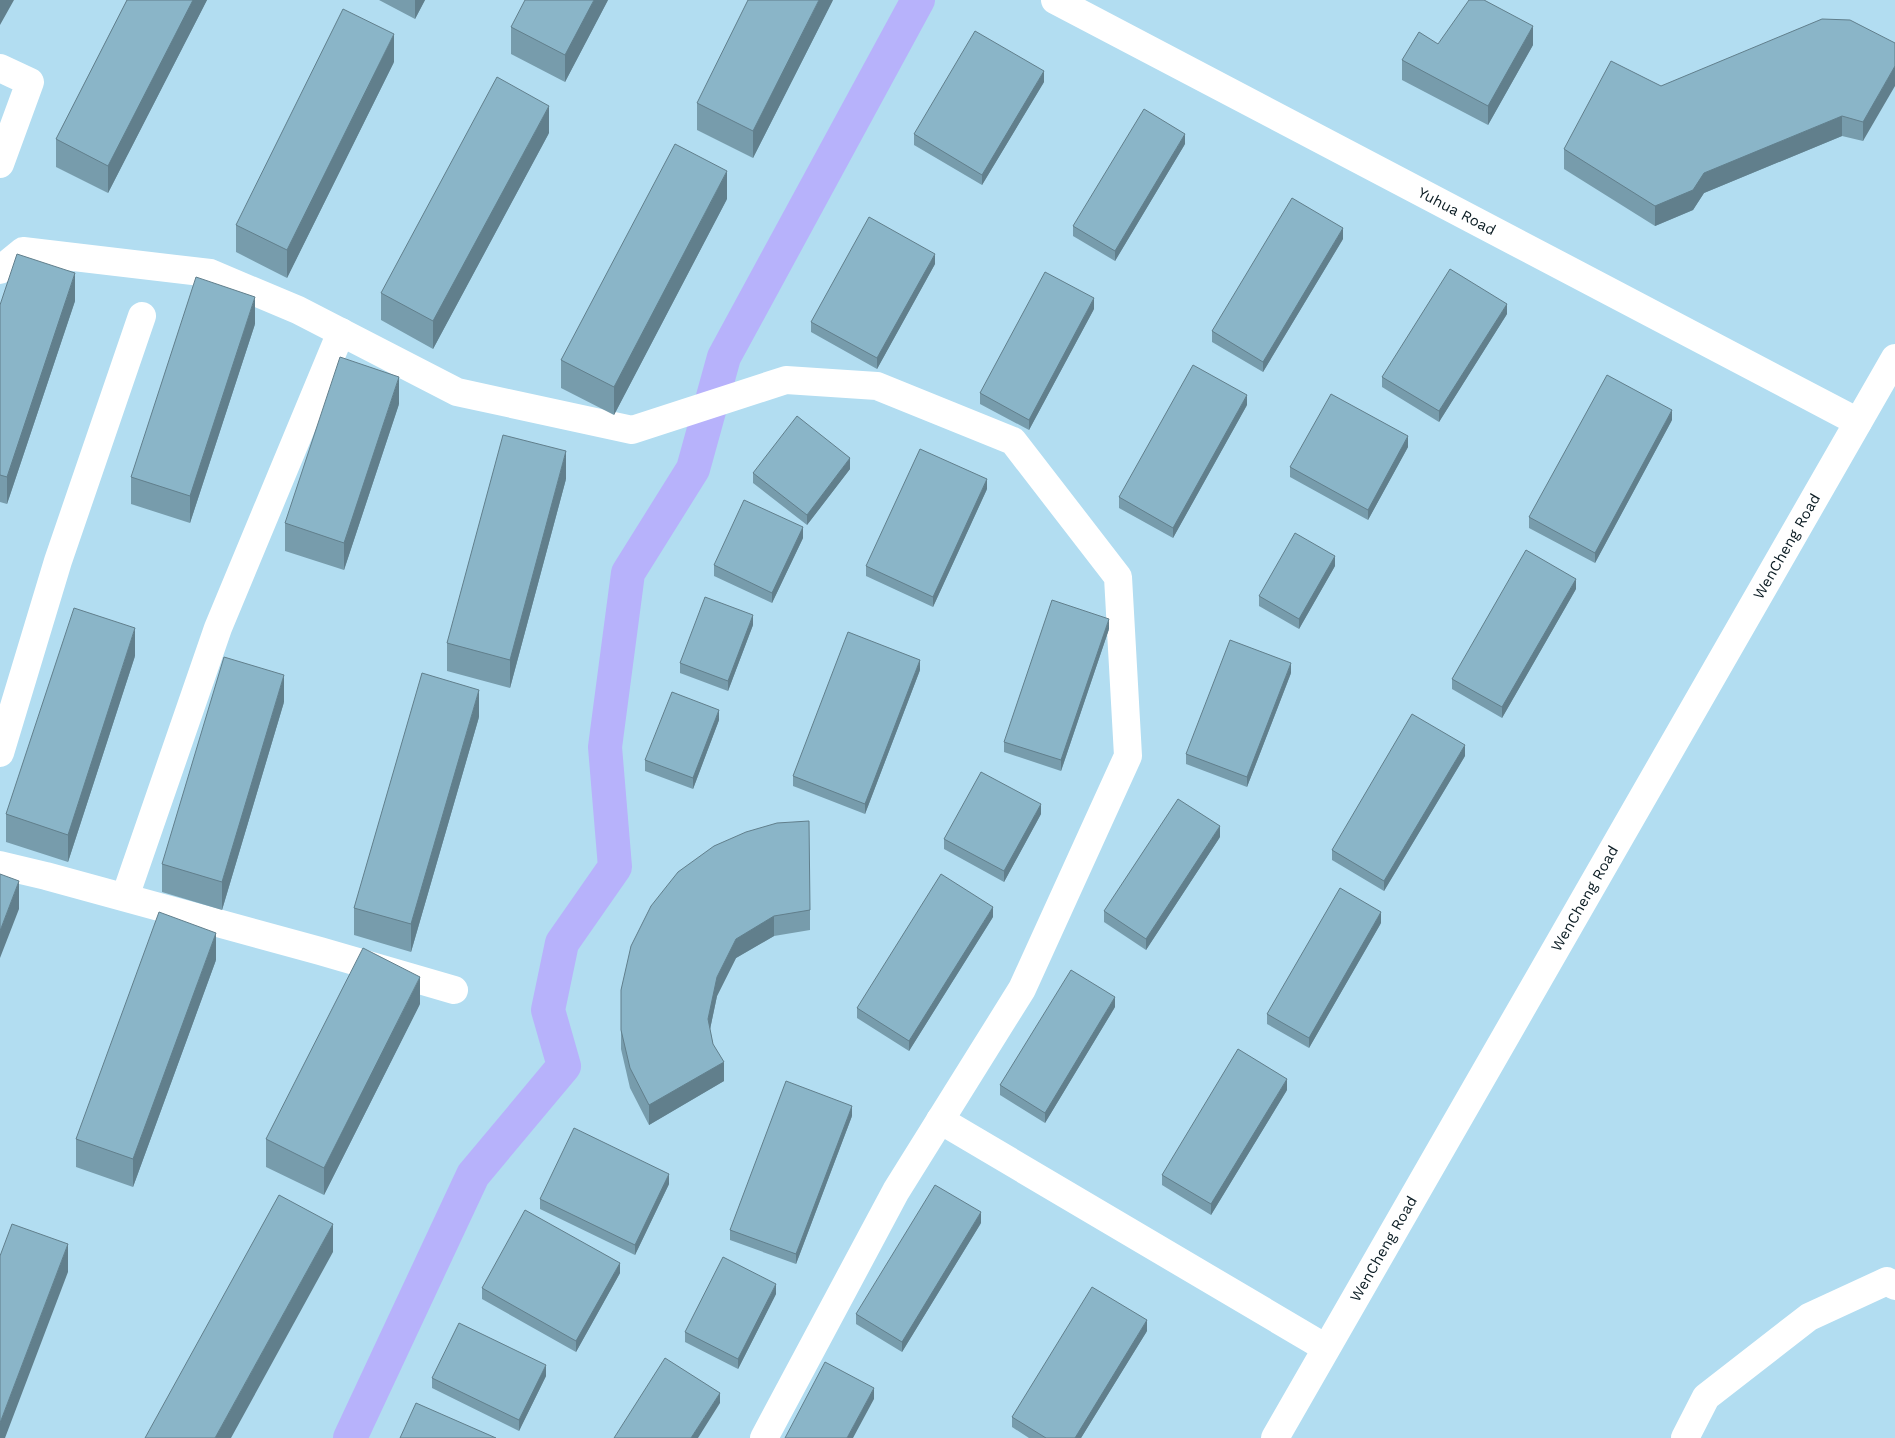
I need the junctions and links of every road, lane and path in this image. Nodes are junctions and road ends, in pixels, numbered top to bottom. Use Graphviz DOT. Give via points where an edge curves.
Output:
graph roads {
  1 [pos="1055,0"];
  2 [pos="0,68"];
  3 [pos="0,164"];
  4 [pos="0,270"];
  5 [pos="142,316"];
  6 [pos="341,332"];
  7 [pos="1895,358"];
  8 [pos="1858,422"];
  9 [pos="0,753"];
  10 [pos="0,865"];
  11 [pos="125,898"];
  12 [pos="454,990"];
  13 [pos="940,1120"];
  14 [pos="1892,1277"];
  15 [pos="1326,1348"];
  16 [pos="764,1438"];
  17 [pos="1275,1438"];
  18 [pos="1685,1438"];
  1 -- 8 [label="street, Yuhua Road"];
  2 -- 3 [label="street" via="30,82"];
  4 -- 6 [label="street" via="23,251 210,273"];
  5 -- 9 [label="street" via="58,561"];
  6 -- 11 [label="street" via="218,628"];
  6 -- 13 [label="street" via="457,392 632,430 786,380 877,386 1013,441 1118,577 1128,756 1022,989"];
  7 -- 8 [label="street, WenCheng Road"];
  8 -- 15 [label="street, WenCheng Road"];
  10 -- 11 [label="street"];
  11 -- 12 [label="street"];
  13 -- 15 [label="street"];
  13 -- 16 [label="street" via="896,1191"];
  14 -- 18 [label="street" via="1809,1317 1787,1334 1706,1397"];
  15 -- 17 [label="street, WenCheng Road"];
}
